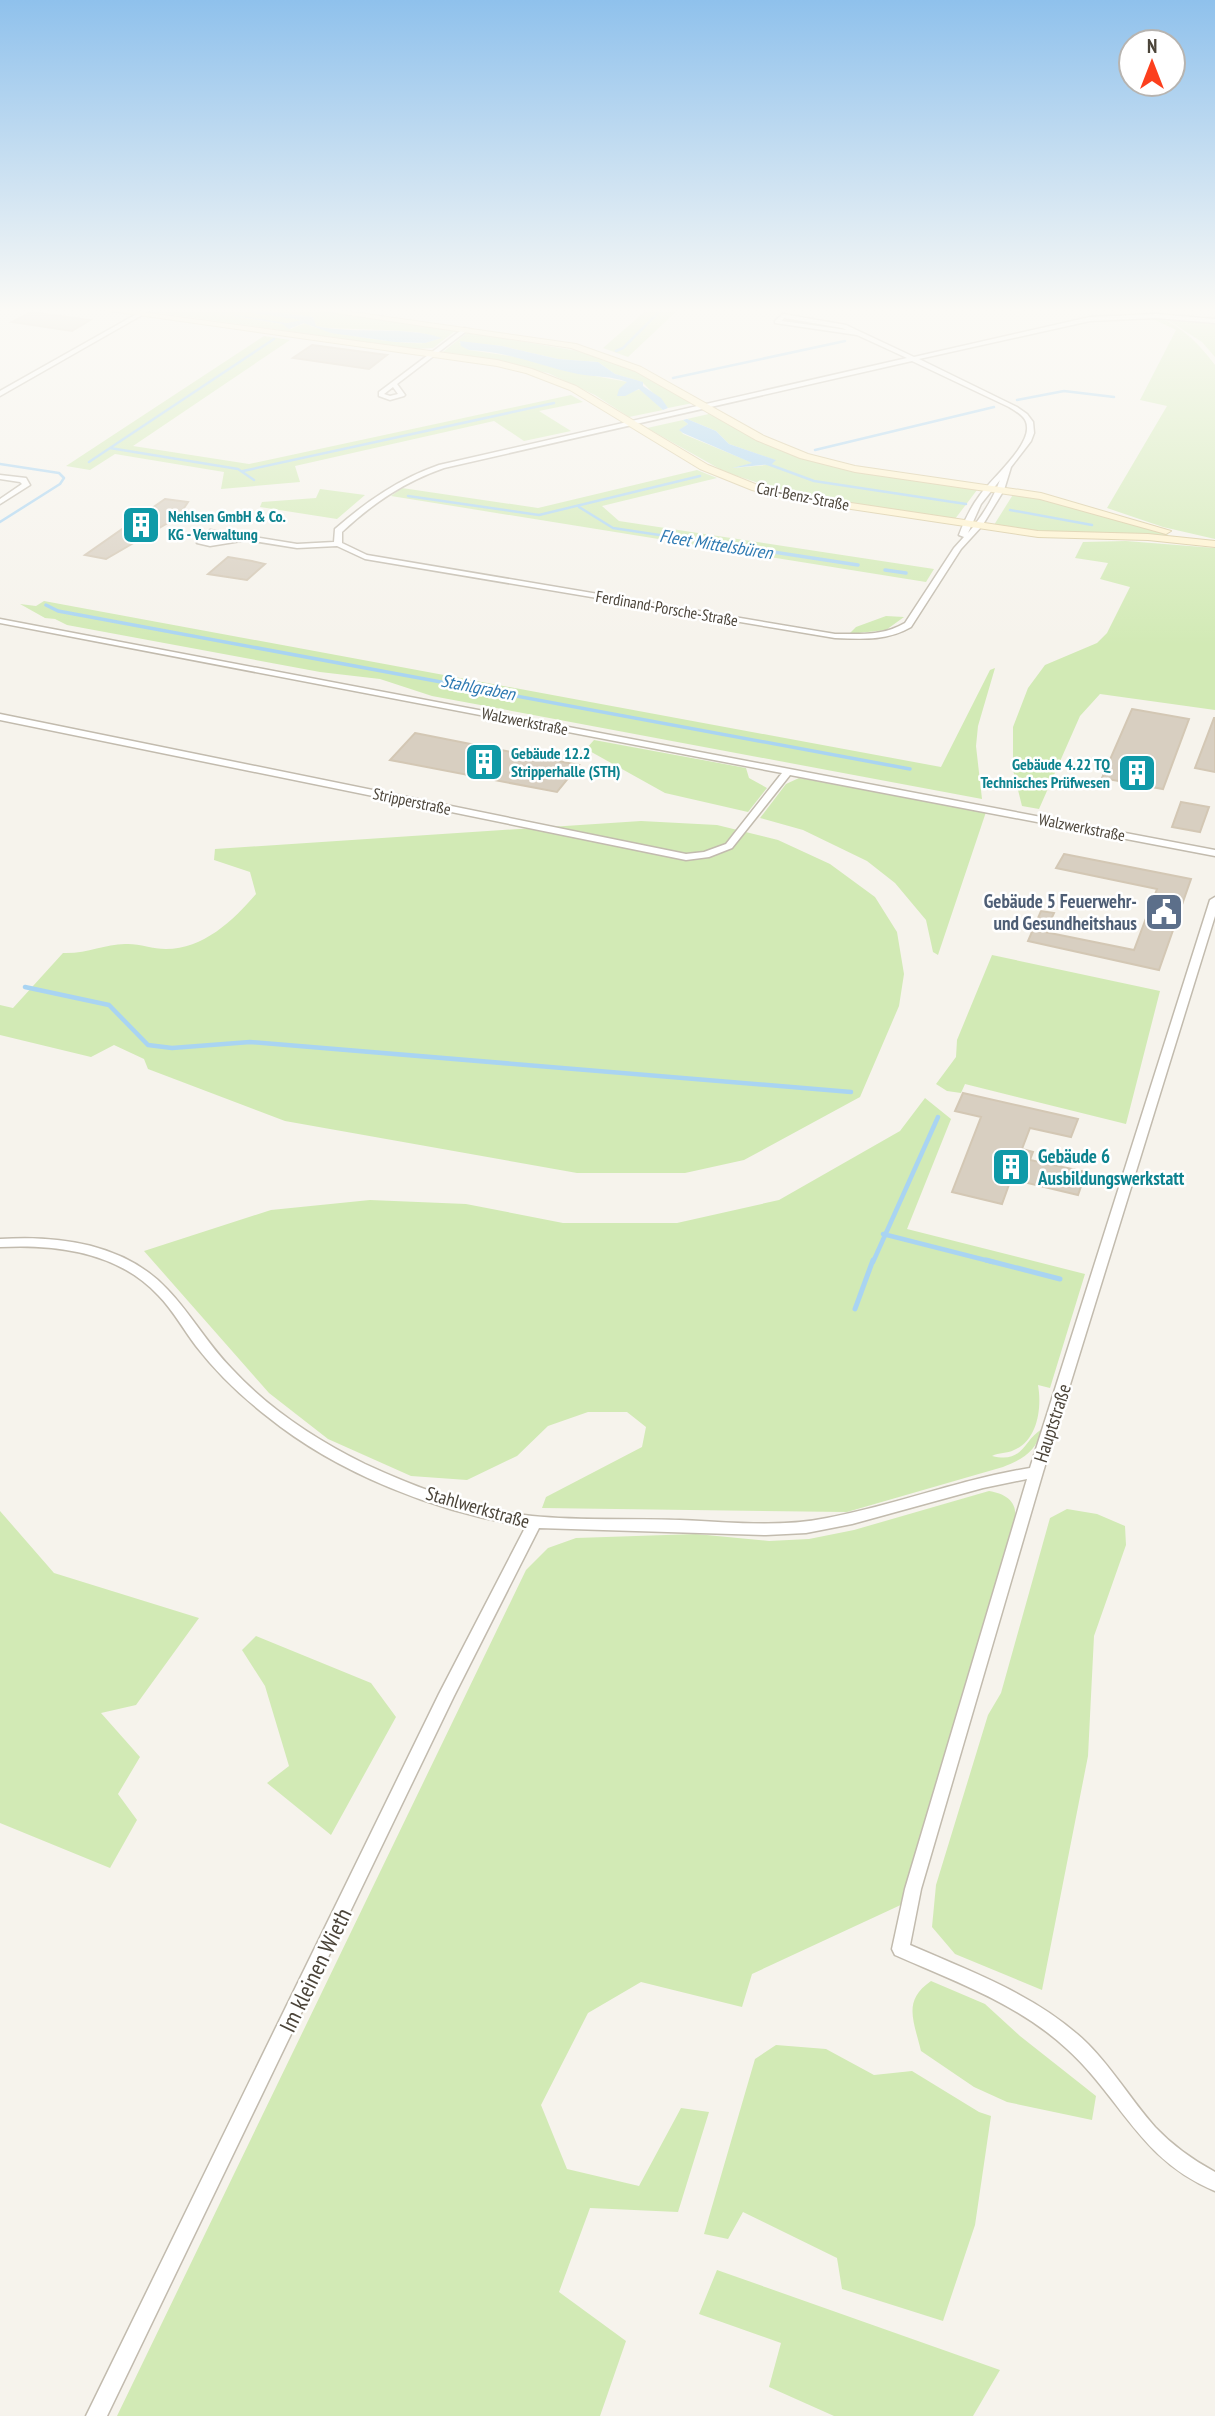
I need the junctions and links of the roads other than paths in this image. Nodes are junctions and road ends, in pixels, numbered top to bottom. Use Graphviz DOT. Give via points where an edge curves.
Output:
graph roads {
  1 [pos="624,420"];
  2 [pos="655,420"];
  3 [pos="729,420"];
  4 [pos="1027,420"];
  5 [pos="632,425"];
  6 [pos="0,477"];
  7 [pos="994,489"];
  8 [pos="0,502"];
  9 [pos="972,525"];
  10 [pos="247,538"];
  11 [pos="1215,543"];
  12 [pos="338,544"];
  13 [pos="958,548"];
  14 [pos="0,621"];
  15 [pos="0,717"];
  16 [pos="789,771"];
  17 [pos="1215,853"];
  18 [pos="1215,900"];
  19 [pos="0,1243"];
  20 [pos="1036,1472"];
  21 [pos="534,1524"];
  22 [pos="1215,2182"];
  23 [pos="96,2416"];
  1 -- 5 [label="street, Carl-Benz-Straße"];
  2 -- 5 [label="street"];
  3 -- 7 [label="street, Carl-Benz-Straße" via="777,447 816,460"];
  4 -- 7 [label="street, Ferdinand-Porsche-Straße" via="1030,434"];
  5 -- 9 [label="street, Carl-Benz-Straße" via="696,463 757,488"];
  5 -- 12 [label="street" via="461,461 413,476 389,487 338,530"];
  6 -- 8 [label="street" via="26,485"];
  7 -- 9 [label="street, Ferdinand-Porsche-Straße"];
  7 -- 11 [label="street, Carl-Benz-Straße" via="1074,503"];
  9 -- 11 [label="street, Carl-Benz-Straße" via="1038,534"];
  9 -- 13 [label="street, Ferdinand-Porsche-Straße"];
  10 -- 10 [label="street" via="210,532 201,542 210,544"];
  10 -- 12 [label="street" via="308,547"];
  12 -- 13 [label="street, Ferdinand-Porsche-Straße" via="365,557 857,638 885,635 908,625"];
  14 -- 16 [label="street, Walzwerkstraße"];
  15 -- 16 [label="street, Stripperstraße" via="686,857 729,846"];
  16 -- 17 [label="street, Walzwerkstraße"];
  18 -- 20 [label="street, Hauptstraße"];
  19 -- 21 [label="street, Stahlwerkstraße" via="52,1242 122,1262 157,1286 247,1393 315,1443 390,1481"];
  20 -- 21 [label="street, Stahlwerkstraße" via="994,1478 825,1524 778,1530"];
  20 -- 22 [label="street, Hauptstraße" via="913,1889 901,1949 1007,1997 1071,2040 1121,2093 1151,2136 1192,2170"];
  21 -- 23 [label="street, Im kleinen Wieth"];
}
